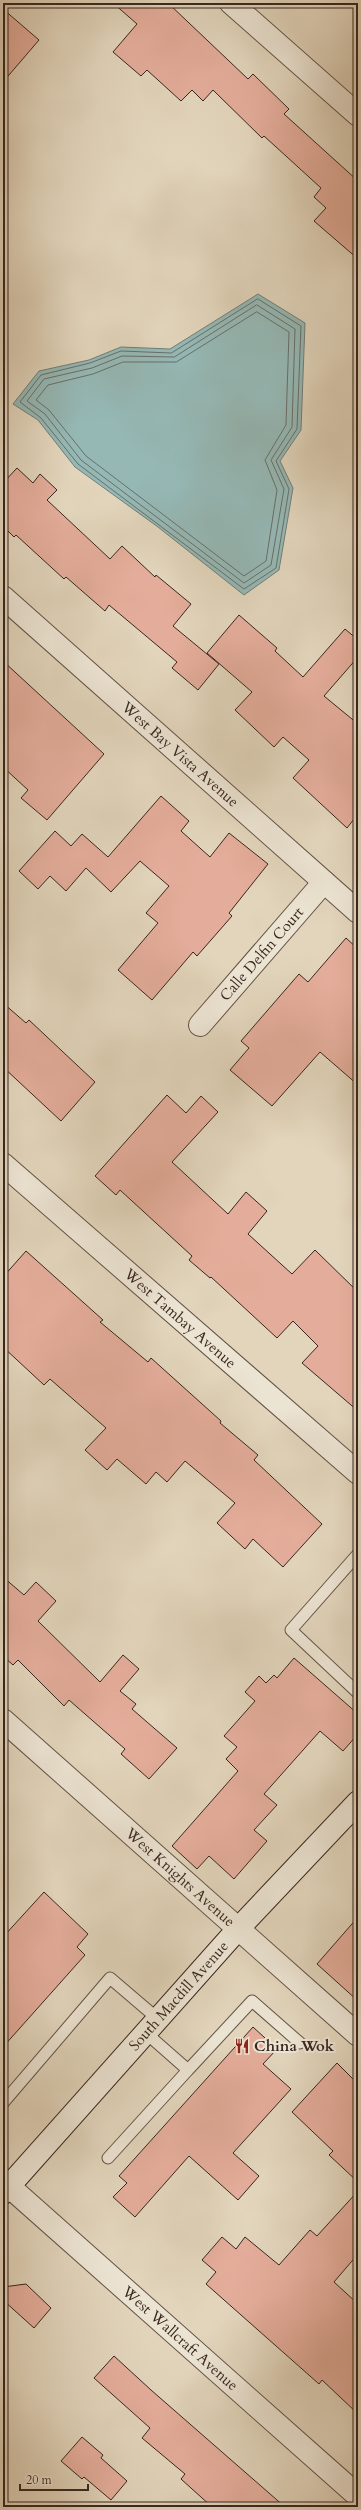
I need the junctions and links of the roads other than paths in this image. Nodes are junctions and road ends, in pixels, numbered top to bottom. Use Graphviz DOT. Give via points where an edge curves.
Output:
graph roads {
  1 [pos="231,3"];
  2 [pos="358,115"];
  3 [pos="3,597"];
  4 [pos="324,882"];
  5 [pos="358,912"];
  6 [pos="200,1025"];
  7 [pos="3,1164"];
  8 [pos="358,1473"];
  9 [pos="358,1554"];
  10 [pos="358,1693"];
  11 [pos="3,1720"];
  12 [pos="358,1802"];
  13 [pos="238,1929"];
  14 [pos="152,2026"];
  15 [pos="358,2035"];
  16 [pos="300,2043"];
  17 [pos="188,2070"];
  18 [pos="3,2104"];
  19 [pos="108,2158"];
  20 [pos="5,2187"];
  21 [pos="358,2496"];
  1 -- 2 [label="street"];
  3 -- 4 [label="street, West Bay Vista Avenue"];
  4 -- 5 [label="street, West Bay Vista Avenue"];
  4 -- 6 [label="street, Calle Delfin Court"];
  7 -- 8 [label="street, West Tambay Avenue"];
  9 -- 10 [label="lane" via="291,1630"];
  11 -- 13 [label="street, West Knights Avenue"];
  12 -- 13 [label="street, South Macdill Avenue"];
  13 -- 14 [label="street, South Macdill Avenue"];
  13 -- 15 [label="street, West Knights Avenue"];
  14 -- 17 [label="lane"];
  14 -- 18 [label="lane" via="110,1978"];
  14 -- 20 [label="street, South Macdill Avenue"];
  16 -- 17 [label="lane" via="252,2001"];
  17 -- 19 [label="lane"];
  20 -- 21 [label="street, West Wallcraft Avenue"];
}
